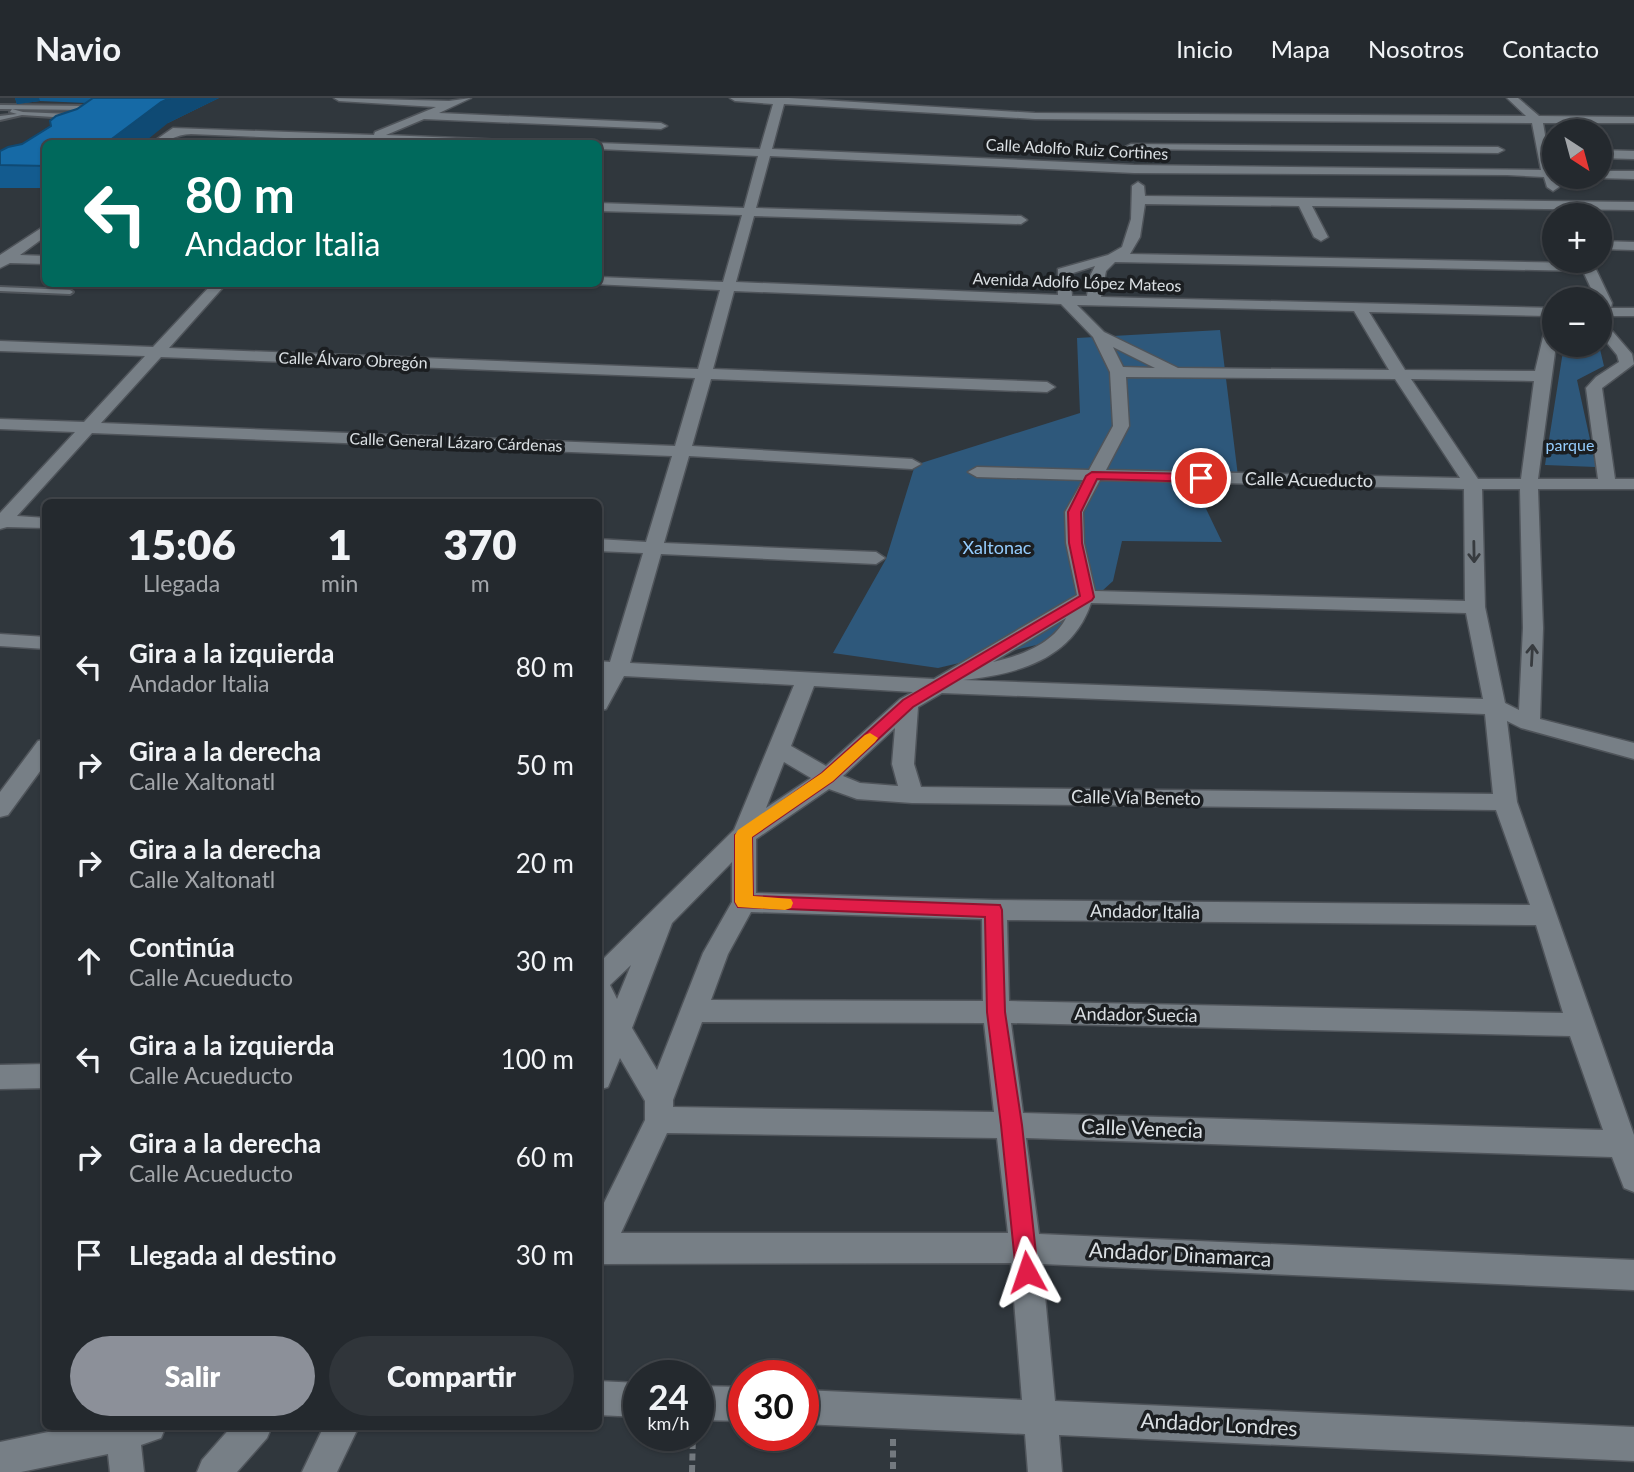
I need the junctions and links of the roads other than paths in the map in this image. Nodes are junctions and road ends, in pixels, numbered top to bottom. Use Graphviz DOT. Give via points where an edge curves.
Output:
graph roads {
  1 [pos="339,98"];
  2 [pos="467,98"];
  3 [pos="735,98"];
  4 [pos="1512,98"];
  5 [pos="780,99"];
  6 [pos="454,104"];
  7 [pos="0,108"];
  8 [pos="23,114"];
  9 [pos="73,116"];
  10 [pos="85,116"];
  11 [pos="425,116"];
  12 [pos="0,118"];
  13 [pos="1537,120"];
  14 [pos="1634,120"];
  15 [pos="661,126"];
  16 [pos="1125,127"];
  17 [pos="1488,129"];
  18 [pos="1542,135"];
  19 [pos="369,137"];
  20 [pos="161,140"];
  21 [pos="364,140"];
  22 [pos="437,140"];
  23 [pos="602,146"];
  24 [pos="764,152"];
  25 [pos="1612,154"];
  26 [pos="1634,155"];
  27 [pos="1134,169"];
  28 [pos="1507,171"];
  29 [pos="1542,173"];
  30 [pos="1612,175"];
  31 [pos="1634,176"];
  32 [pos="1141,200"];
  33 [pos="1303,201"];
  34 [pos="1634,206"];
  35 [pos="602,207"];
  36 [pos="1612,208"];
  37 [pos="1542,210"];
  38 [pos="747,212"];
  39 [pos="1021,220"];
  40 [pos="42,232"];
  41 [pos="1321,237"];
  42 [pos="1612,245"];
  43 [pos="1634,246"];
  44 [pos="42,247"];
  45 [pos="1112,258"];
  46 [pos="1,260"];
  47 [pos="42,260"];
  48 [pos="1542,263"];
  49 [pos="602,281"];
  50 [pos="729,285"];
  51 [pos="216,287"];
  52 [pos="0,289"];
  53 [pos="71,292"];
  54 [pos="1065,300"];
  55 [pos="1094,300"];
  56 [pos="1360,309"];
  57 [pos="1542,312"];
  58 [pos="1612,312"];
  59 [pos="1634,312"];
  60 [pos="1099,335"];
  61 [pos="1612,340"];
  62 [pos="0,346"];
  63 [pos="155,352"];
  64 [pos="1546,357"];
  65 [pos="705,372"];
  66 [pos="1118,372"];
  67 [pos="1182,374"];
  68 [pos="1400,375"];
  69 [pos="1542,376"];
  70 [pos="1605,376"];
  71 [pos="1634,377"];
  72 [pos="1046,387"];
  73 [pos="0,424"];
  74 [pos="86,427"];
  75 [pos="682,451"];
  76 [pos="912,464"];
  77 [pos="977,472"];
  78 [pos="1092,476"];
  79 [pos="1473,484"];
  80 [pos="1529,484"];
  81 [pos="1607,484"];
  82 [pos="1634,484"];
  83 [pos="1,522"];
  84 [pos="42,523"];
  85 [pos="602,545"];
  86 [pos="653,547"];
  87 [pos="876,558"];
  88 [pos="1084,599"];
  89 [pos="1475,607"];
  90 [pos="0,640"];
  91 [pos="42,643"];
  92 [pos="608,669"];
  93 [pos="807,678"];
  94 [pos="937,686"];
  95 [pos="602,690"];
  96 [pos="908,704"];
  97 [pos="1495,707"];
  98 [pos="1529,723"];
  99 [pos="1499,738"];
  100 [pos="779,749"];
  101 [pos="42,751"];
  102 [pos="1634,751"];
  103 [pos="828,777"];
  104 [pos="912,795"];
  105 [pos="1504,802"];
  106 [pos="0,809"];
  107 [pos="744,835"];
  108 [pos="744,902"];
  109 [pos="994,910"];
  110 [pos="664,915"];
  111 [pos="1546,915"];
  112 [pos="602,977"];
  113 [pos="602,995"];
  114 [pos="693,1012"];
  115 [pos="996,1012"];
  116 [pos="1580,1025"];
  117 [pos="619,1031"];
  118 [pos="602,1069"];
  119 [pos="42,1076"];
  120 [pos="0,1077"];
  121 [pos="659,1110"];
  122 [pos="1012,1125"];
  123 [pos="1624,1144"];
  124 [pos="1634,1178"];
  125 [pos="602,1241"];
  126 [pos="602,1248"];
  127 [pos="1025,1248"];
  128 [pos="1634,1275"];
  129 [pos="602,1398"];
  130 [pos="623,1399"];
  131 [pos="819,1408"];
  132 [pos="1040,1416"];
  133 [pos="136,1430"];
  134 [pos="251,1430"];
  135 [pos="340,1430"];
  136 [pos="1634,1444"];
  137 [pos="0,1459"];
  138 [pos="127,1472"];
  139 [pos="214,1472"];
  140 [pos="319,1472"];
  141 [pos="1045,1472"];
  1 -- 6 [label="street"];
  2 -- 6 [label="street"];
  3 -- 5 [label="street"];
  4 -- 13 [label="street"];
  5 -- 16 [label="street" via="1035,116"];
  5 -- 24 [label="street"];
  6 -- 11 [label="street"];
  7 -- 8 [label="lane"];
  7 -- 10 [label="lane" via="95,109"];
  8 -- 9 [label="lane"];
  8 -- 12 [label="lane"];
  11 -- 15 [label="street"];
  11 -- 19 [label="street"];
  13 -- 14 [label="street"];
  13 -- 17 [label="street"];
  13 -- 18 [label="street"];
  16 -- 17 [label="street"];
  16 -- 17 [label="street"];
  16 -- 27 [label="street"];
  17 -- 28 [label="street"];
  19 -- 20 [label="street" via="173,131"];
  19 -- 21 [label="street"];
  19 -- 22 [label="street"];
  23 -- 24 [label="street, Calle Adolfo Ruiz Cortines"];
  24 -- 27 [label="street, Calle Adolfo Ruiz Cortines"];
  24 -- 38 [label="street"];
  25 -- 26 [label="street"];
  27 -- 28 [label="street, Calle Adolfo Ruiz Cortines"];
  27 -- 32 [label="street"];
  28 -- 29 [label="street, Calle Adolfo Ruiz Cortines"];
  30 -- 31 [label="street"];
  32 -- 33 [label="street"];
  32 -- 45 [label="street" via="1128,249"];
  33 -- 37 [label="street"];
  33 -- 41 [label="street"];
  34 -- 36 [label="street"];
  35 -- 38 [label="street"];
  38 -- 39 [label="street"];
  38 -- 50 [label="street"];
  40 -- 46 [label="street"];
  42 -- 43 [label="street"];
  44 -- 46 [label="street"];
  45 -- 48 [label="street"];
  45 -- 54 [label="street" via="1063,272"];
  45 -- 55 [label="street" via="1095,275"];
  46 -- 47 [label="street"];
  49 -- 50 [label="street, Avenida Adolfo López Mateos"];
  50 -- 54 [label="street, Avenida Adolfo López Mateos"];
  50 -- 65 [label="street"];
  51 -- 63 [label="street"];
  52 -- 53 [label="lane"];
  54 -- 55 [label="street, Avenida Adolfo López Mateos"];
  54 -- 60 [label="street"];
  55 -- 56 [label="street, Avenida Adolfo López Mateos"];
  56 -- 57 [label="street, Avenida Adolfo López Mateos"];
  56 -- 68 [label="street"];
  58 -- 59 [label="street"];
  60 -- 66 [label="street"];
  60 -- 67 [label="street"];
  61 -- 70 [label="street" via="1627,363"];
  62 -- 63 [label="street, Calle Álvaro Obregón"];
  63 -- 65 [label="street, Calle Álvaro Obregón"];
  63 -- 74 [label="street"];
  64 -- 69 [label="street"];
  65 -- 72 [label="street, Calle Álvaro Obregón"];
  65 -- 75 [label="street"];
  66 -- 67 [label="street"];
  66 -- 78 [label="street" via="1121,426"];
  67 -- 68 [label="street"];
  68 -- 69 [label="street"];
  68 -- 79 [label="street"];
  69 -- 80 [label="street"];
  70 -- 71 [label="street"];
  70 -- 81 [label="street" via="1594,388 1593,398"];
  73 -- 74 [label="street, Calle General Lázaro Cárdenas"];
  74 -- 75 [label="street, Calle General Lázaro Cárdenas"];
  74 -- 83 [label="street"];
  75 -- 76 [label="street, Calle General Lázaro Cárdenas"];
  75 -- 86 [label="street"];
  77 -- 78 [label="street, Calle Acueducto"];
  78 -- 79 [label="street, Calle Acueducto"];
  78 -- 88 [label="street" via="1074,512"];
  79 -- 80 [label="street, Calle Acueducto"];
  79 -- 89 [label="street, one-way"];
  80 -- 81 [label="street, Calle Acueducto"];
  98 -- 80 [label="street, one-way" via="1533,628"];
  81 -- 82 [label="street, Calle Acueducto"];
  83 -- 84 [label="street"];
  85 -- 86 [label="street"];
  86 -- 87 [label="street"];
  86 -- 92 [label="street"];
  88 -- 89 [label="street"];
  88 -- 94 [label="street" via="1073,626 1040,654 999,669 957,675"];
  89 -- 97 [label="street"];
  90 -- 91 [label="street"];
  92 -- 93 [label="street"];
  92 -- 95 [label="street"];
  93 -- 94 [label="street"];
  93 -- 100 [label="street"];
  94 -- 96 [label="street"];
  94 -- 97 [label="street"];
  96 -- 103 [label="street"];
  96 -- 104 [label="street" via="903,764"];
  97 -- 98 [label="street"];
  97 -- 99 [label="street"];
  98 -- 99 [label="street"];
  98 -- 102 [label="street"];
  99 -- 105 [label="street"];
  100 -- 103 [label="street, Calle Vía Beneto"];
  100 -- 107 [label="street"];
  101 -- 106 [label="street"];
  103 -- 104 [label="street, Calle Vía Beneto" via="857,791"];
  103 -- 107 [label="street"];
  104 -- 105 [label="street, Calle Vía Beneto"];
  105 -- 111 [label="street"];
  107 -- 108 [label="street"];
  107 -- 110 [label="street"];
  108 -- 109 [label="street, Andador Italia"];
  108 -- 114 [label="street" via="716,953"];
  109 -- 111 [label="street, Andador Italia"];
  109 -- 115 [label="street"];
  110 -- 112 [label="street"];
  110 -- 117 [label="street"];
  111 -- 116 [label="street"];
  113 -- 117 [label="street"];
  114 -- 115 [label="street, Andador Suecia"];
  114 -- 121 [label="street"];
  115 -- 116 [label="street, Andador Suecia"];
  115 -- 122 [label="street"];
  116 -- 123 [label="street"];
  117 -- 118 [label="street"];
  117 -- 121 [label="street"];
  119 -- 120 [label="street"];
  121 -- 122 [label="street, Calle Venecia"];
  121 -- 125 [label="street"];
  122 -- 123 [label="street, Calle Venecia"];
  122 -- 127 [label="street"];
  123 -- 124 [label="street"];
  126 -- 127 [label="street, Andador Dinamarca"];
  127 -- 128 [label="street, Andador Dinamarca"];
  127 -- 132 [label="street"];
  129 -- 130 [label="street"];
  131 -- 132 [label="street, Andador Londres"];
  132 -- 136 [label="street, Andador Londres"];
  132 -- 141 [label="street"];
  133 -- 137 [label="street"];
  133 -- 138 [label="street"];
  134 -- 139 [label="street"];
  135 -- 140 [label="street"];
}
